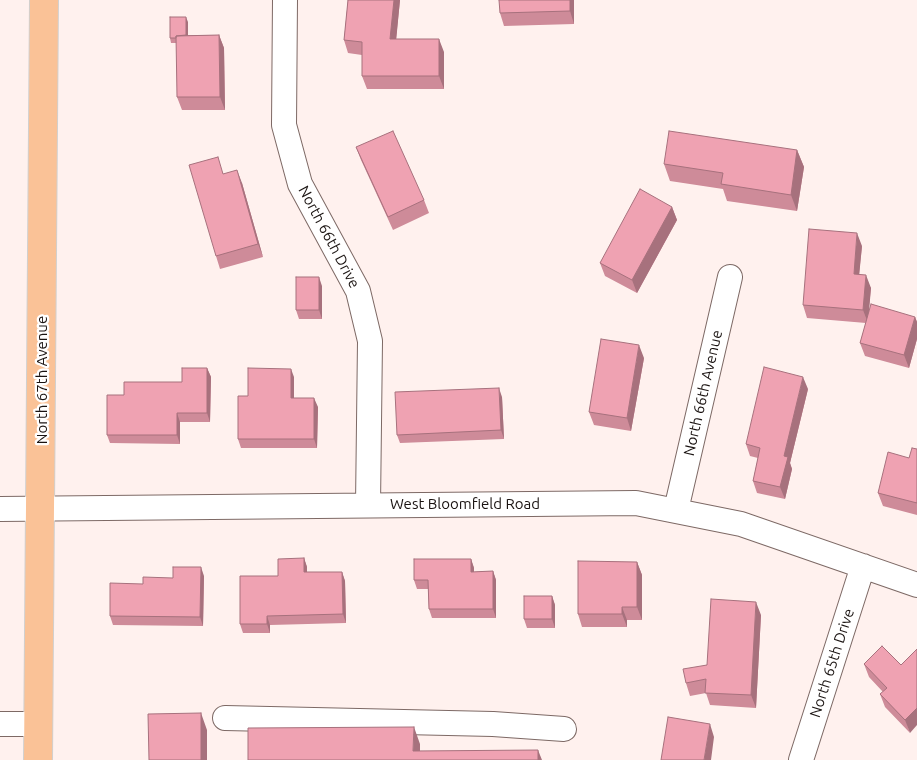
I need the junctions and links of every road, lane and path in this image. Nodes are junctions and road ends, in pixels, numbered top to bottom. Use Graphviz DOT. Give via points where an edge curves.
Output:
graph roads {
  1 [pos="44,0"];
  2 [pos="285,0"];
  3 [pos="730,277"];
  4 [pos="368,505"];
  5 [pos="41,508"];
  6 [pos="0,509"];
  7 [pos="676,510"];
  8 [pos="863,566"];
  9 [pos="917,585"];
  10 [pos="225,718"];
  11 [pos="0,724"];
  12 [pos="38,724"];
  13 [pos="564,729"];
  14 [pos="38,760"];
  15 [pos="800,760"];
  1 -- 5 [label="main road, North 67th Avenue"];
  2 -- 4 [label="street, North 66th Drive" via="284,126 300,184 358,291 370,341"];
  3 -- 7 [label="street, North 66th Avenue"];
  4 -- 5 [label="street, West Bloomfield Road"];
  4 -- 7 [label="street, West Bloomfield Road" via="636,503"];
  5 -- 6 [label="street, West Bloomfield Road"];
  5 -- 12 [label="main road, North 67th Avenue"];
  7 -- 8 [label="street, West Bloomfield Road" via="741,524"];
  8 -- 9 [label="street, West Bloomfield Road"];
  8 -- 15 [label="street, North 65th Drive"];
  10 -- 13 [label="street" via="493,724"];
  11 -- 12 [label="street"];
  12 -- 14 [label="main road, North 67th Avenue"];
}
